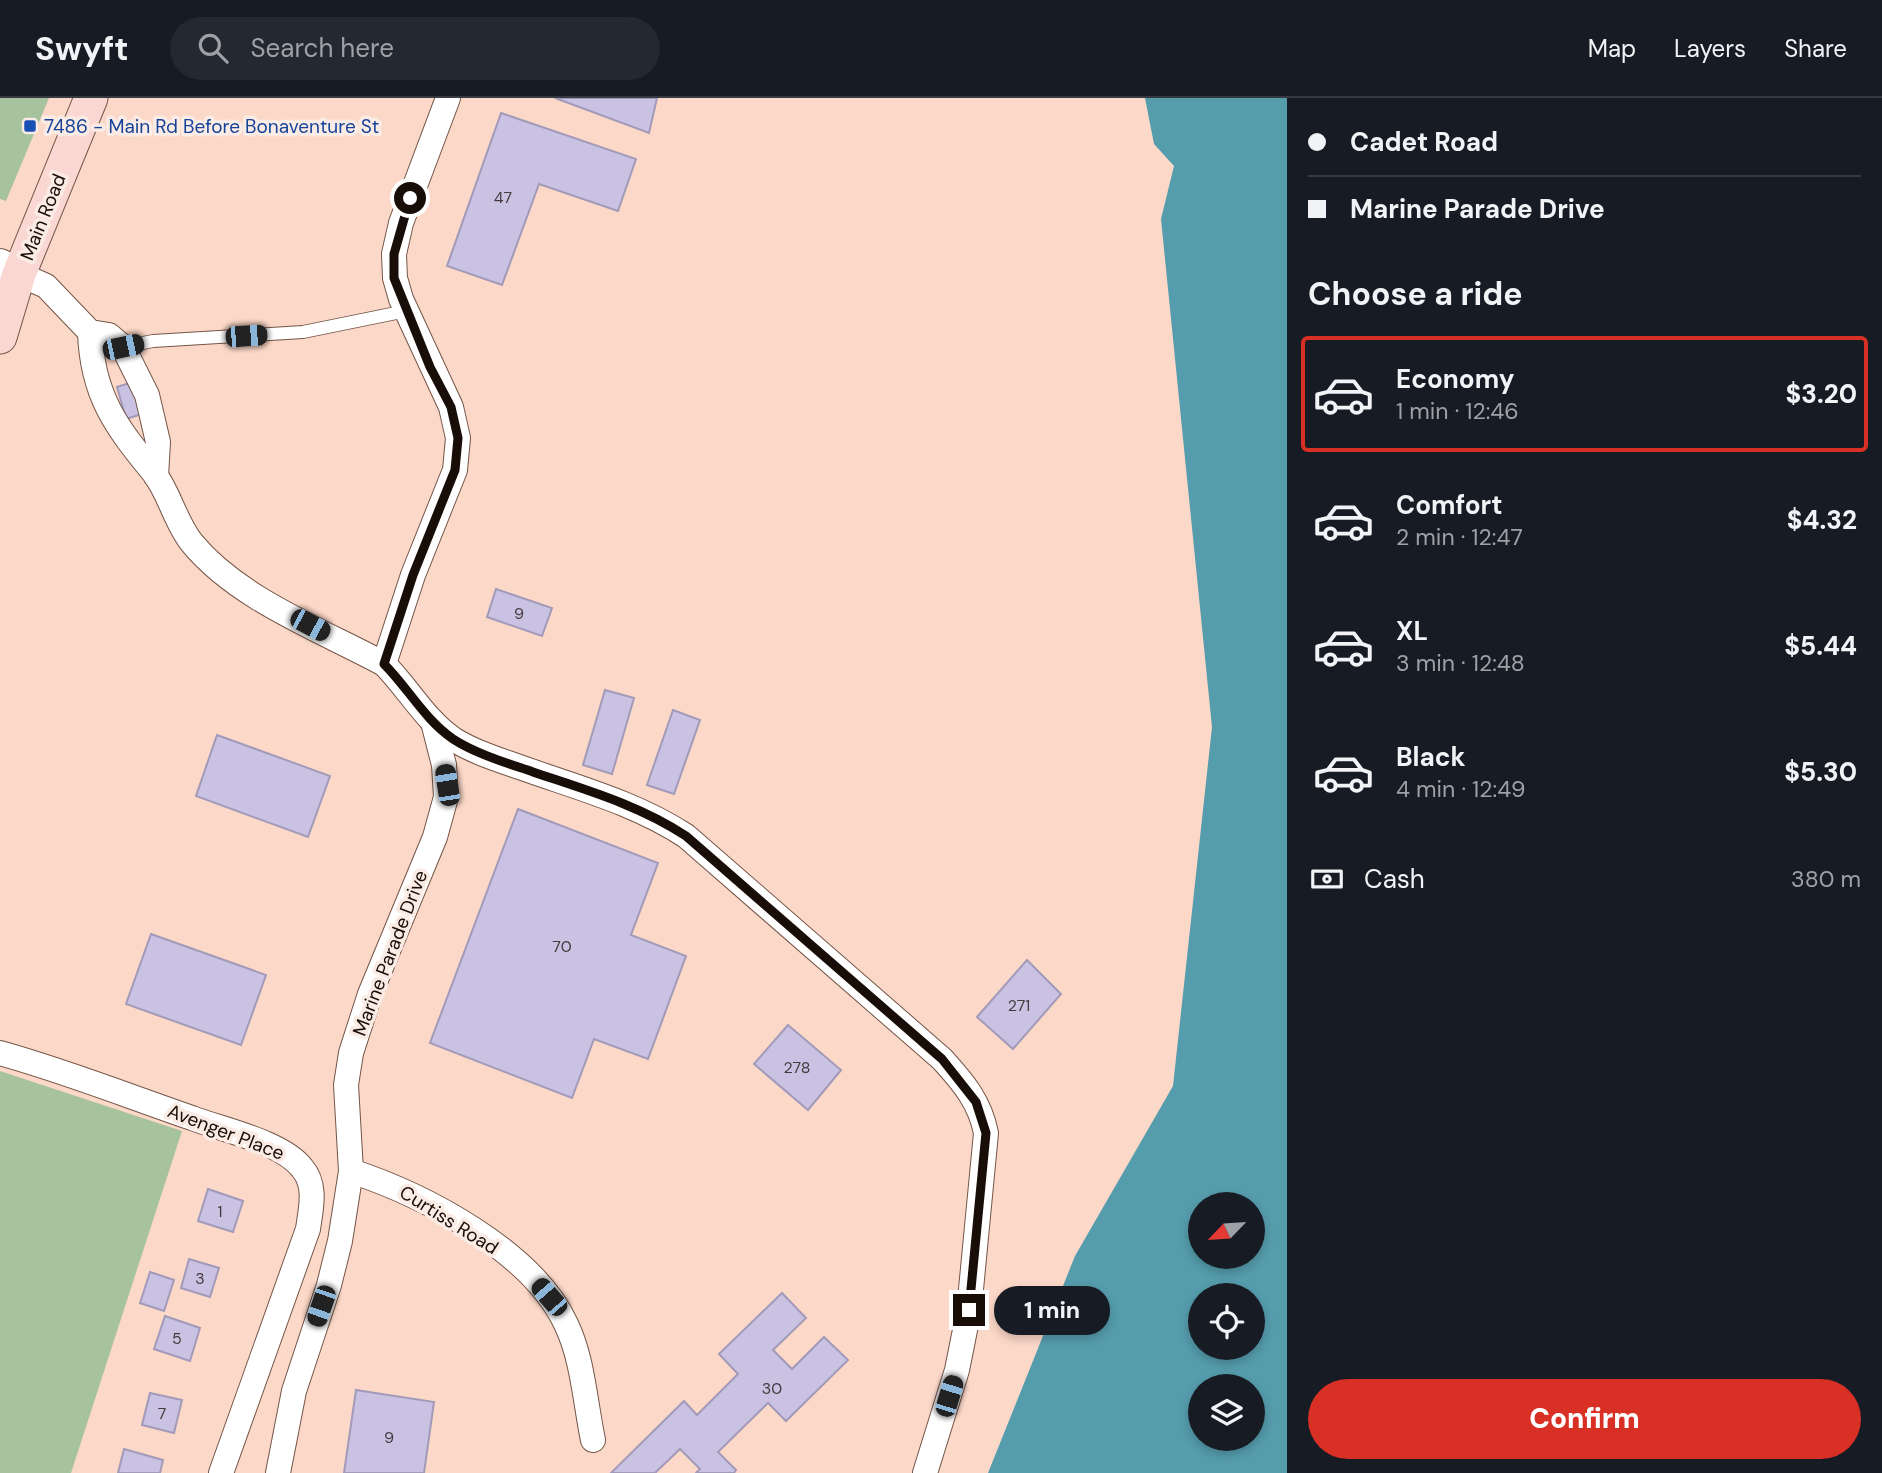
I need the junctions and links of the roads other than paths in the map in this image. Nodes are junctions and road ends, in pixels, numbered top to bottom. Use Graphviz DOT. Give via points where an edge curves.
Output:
graph roads {
  1 [pos="91,98"];
  2 [pos="448,98"];
  3 [pos="10,269"];
  4 [pos="406,311"];
  5 [pos="90,332"];
  6 [pos="0,337"];
  7 [pos="123,347"];
  8 [pos="156,476"];
  9 [pos="384,664"];
  10 [pos="433,722"];
  11 [pos="0,1053"];
  12 [pos="351,1171"];
  13 [pos="593,1440"];
  14 [pos="221,1473"];
  15 [pos="278,1473"];
  16 [pos="925,1473"];
  1 -- 3 [label="main road, Main Road"];
  2 -- 4 [label="street" via="401,223 394,254 394,278"];
  3 -- 5 [label="street" via="46,286"];
  3 -- 6 [label="main road, Main Road"];
  4 -- 7 [label="lane" via="303,332"];
  4 -- 9 [label="street" via="451,407 458,438 455,470"];
  5 -- 7 [label="street" via="109,335"];
  5 -- 8 [label="street, Marine Parade Drive" via="106,409"];
  7 -- 8 [label="street, Marine Parade Drive" via="147,395 158,442"];
  8 -- 9 [label="street, Marine Parade Drive" via="177,522 224,575"];
  9 -- 10 [label="street, Marine Parade Drive"];
  10 -- 12 [label="street, Marine Parade Drive" via="446,797 435,838 370,994 351,1053 346,1085"];
  10 -- 16 [label="street, Marine Parade Drive" via="454,739 499,760 638,808 686,836 942,1059 967,1088 986,1133 972,1285 957,1370"];
  11 -- 14 [label="street, Avenger Place" via="275,1148 296,1161 310,1180 308,1229"];
  12 -- 13 [label="street, Curtiss Road" via="392,1184 441,1210 501,1251 537,1283 572,1339"];
  12 -- 15 [label="street, Marine Parade Drive" via="334,1263 294,1391"];
}
